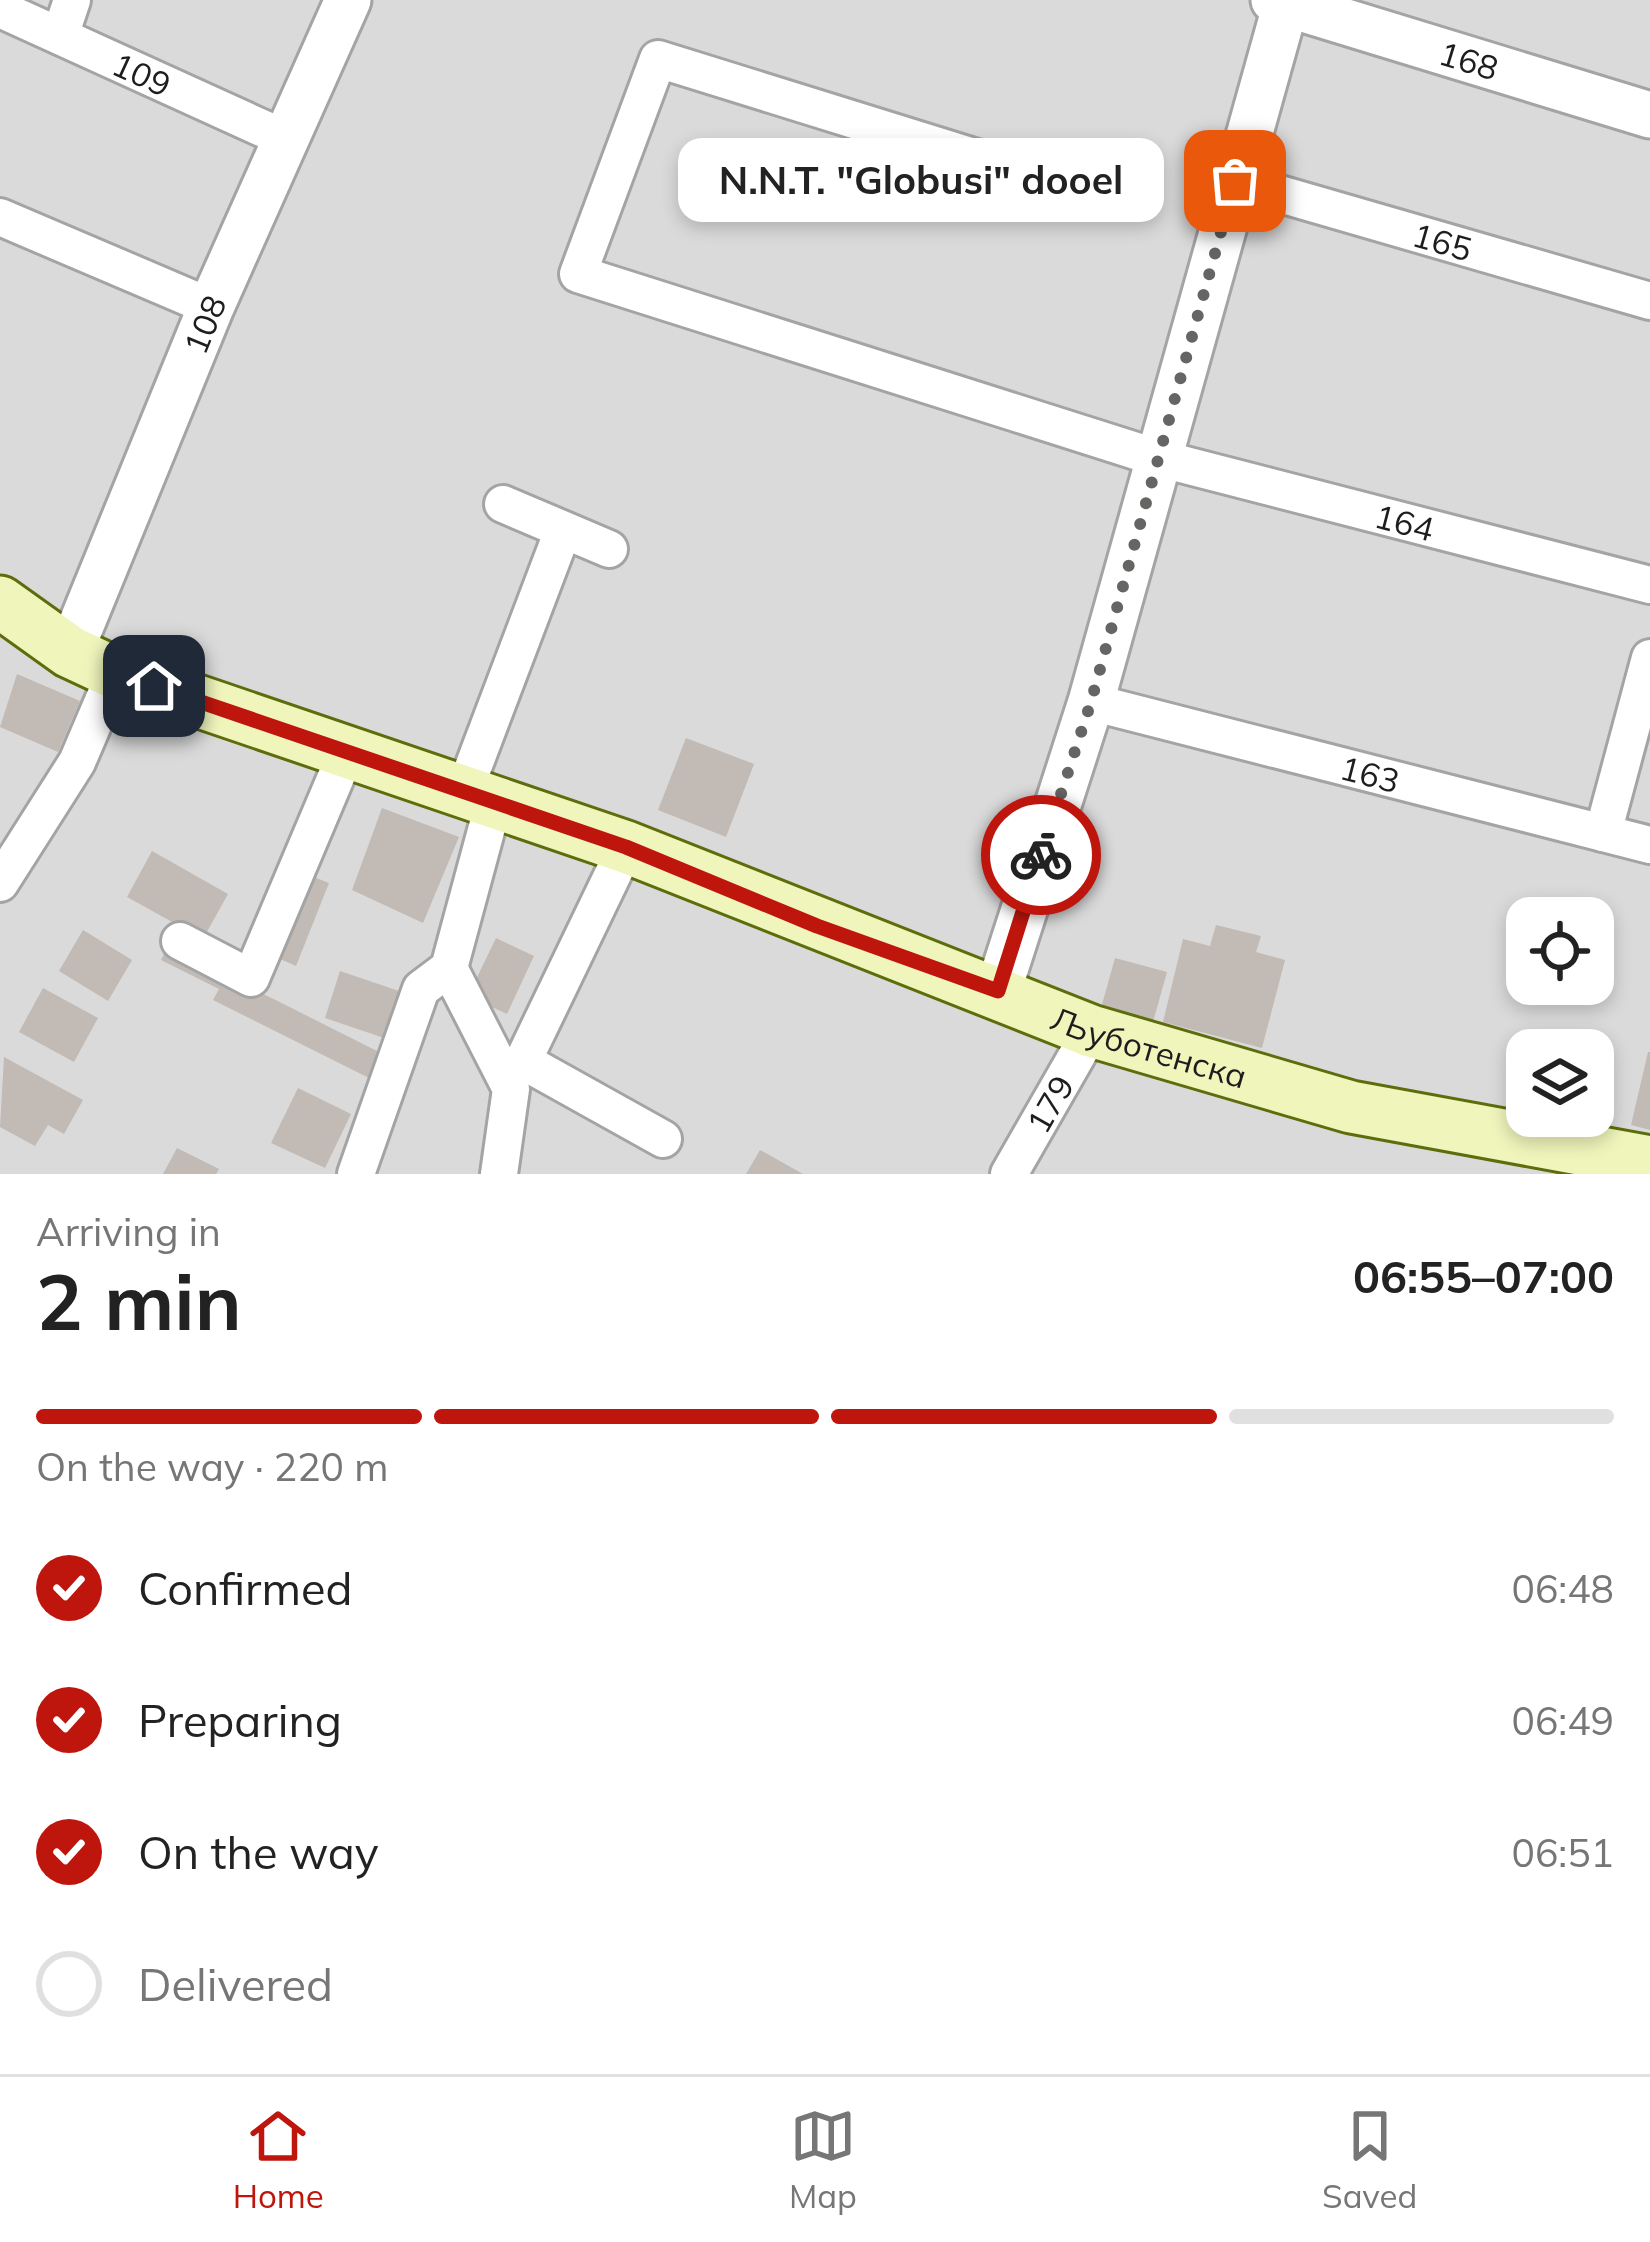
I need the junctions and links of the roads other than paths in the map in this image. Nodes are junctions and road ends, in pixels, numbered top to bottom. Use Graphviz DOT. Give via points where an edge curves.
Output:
graph roads {
  1 [pos="72,0"];
  2 [pos="348,0"];
  3 [pos="1283,1"];
  4 [pos="0,9"];
  5 [pos="60,36"];
  6 [pos="1650,115"];
  7 [pos="286,140"];
  8 [pos="1235,181"];
  9 [pos="1070,187"];
  10 [pos="0,217"];
  11 [pos="1650,302"];
  12 [pos="211,307"];
  13 [pos="1159,458"];
  14 [pos="503,504"];
  15 [pos="562,533"];
  16 [pos="609,549"];
  17 [pos="1650,585"];
  18 [pos="0,602"];
  19 [pos="1650,658"];
  20 [pos="93,663"];
  21 [pos="1091,702"];
  22 [pos="346,751"];
  23 [pos="478,799"];
  24 [pos="1603,833"];
  25 [pos="1650,845"];
  26 [pos="626,847"];
  27 [pos="0,883"];
  28 [pos="179,941"];
  29 [pos="449,968"];
  30 [pos="998,991"];
  31 [pos="1091,1031"];
  32 [pos="663,1139"];
  33 [pos="1650,1162"];
  34 [pos="356,1174"];
  35 [pos="500,1174"];
  36 [pos="1009,1174"];
  1 -- 5 [label="street"];
  2 -- 7 [label="street, 108"];
  3 -- 6 [label="street, 168"];
  3 -- 8 [label="street"];
  4 -- 5 [label="street, 109"];
  5 -- 7 [label="street, 109"];
  7 -- 12 [label="street, 108"];
  8 -- 11 [label="street, 165"];
  8 -- 13 [label="street"];
  9 -- 13 [label="street, 164" via="658,59 578,274"];
  10 -- 12 [label="street"];
  12 -- 20 [label="street, 108"];
  13 -- 17 [label="street, 164"];
  13 -- 21 [label="street"];
  14 -- 15 [label="street"];
  15 -- 16 [label="street"];
  15 -- 23 [label="street"];
  18 -- 20 [label="main road, Љуботенска"];
  19 -- 24 [label="street"];
  20 -- 22 [label="main road, Љуботенска"];
  20 -- 27 [label="street" via="77,762"];
  21 -- 24 [label="street, 163"];
  21 -- 30 [label="street"];
  22 -- 23 [label="main road, Љуботенска"];
  22 -- 28 [label="street" via="251,978"];
  23 -- 26 [label="main road, Љуботенска"];
  23 -- 29 [label="street"];
  24 -- 25 [label="street, 163"];
  26 -- 30 [label="main road, Љуботенска"];
  26 -- 32 [label="street" via="523,1060"];
  29 -- 34 [label="street" via="421,989"];
  29 -- 35 [label="street" via="511,1089"];
  30 -- 31 [label="main road, Љуботенска"];
  31 -- 33 [label="main road, Љуботенска" via="1351,1107"];
  31 -- 36 [label="street, 179"];
}
